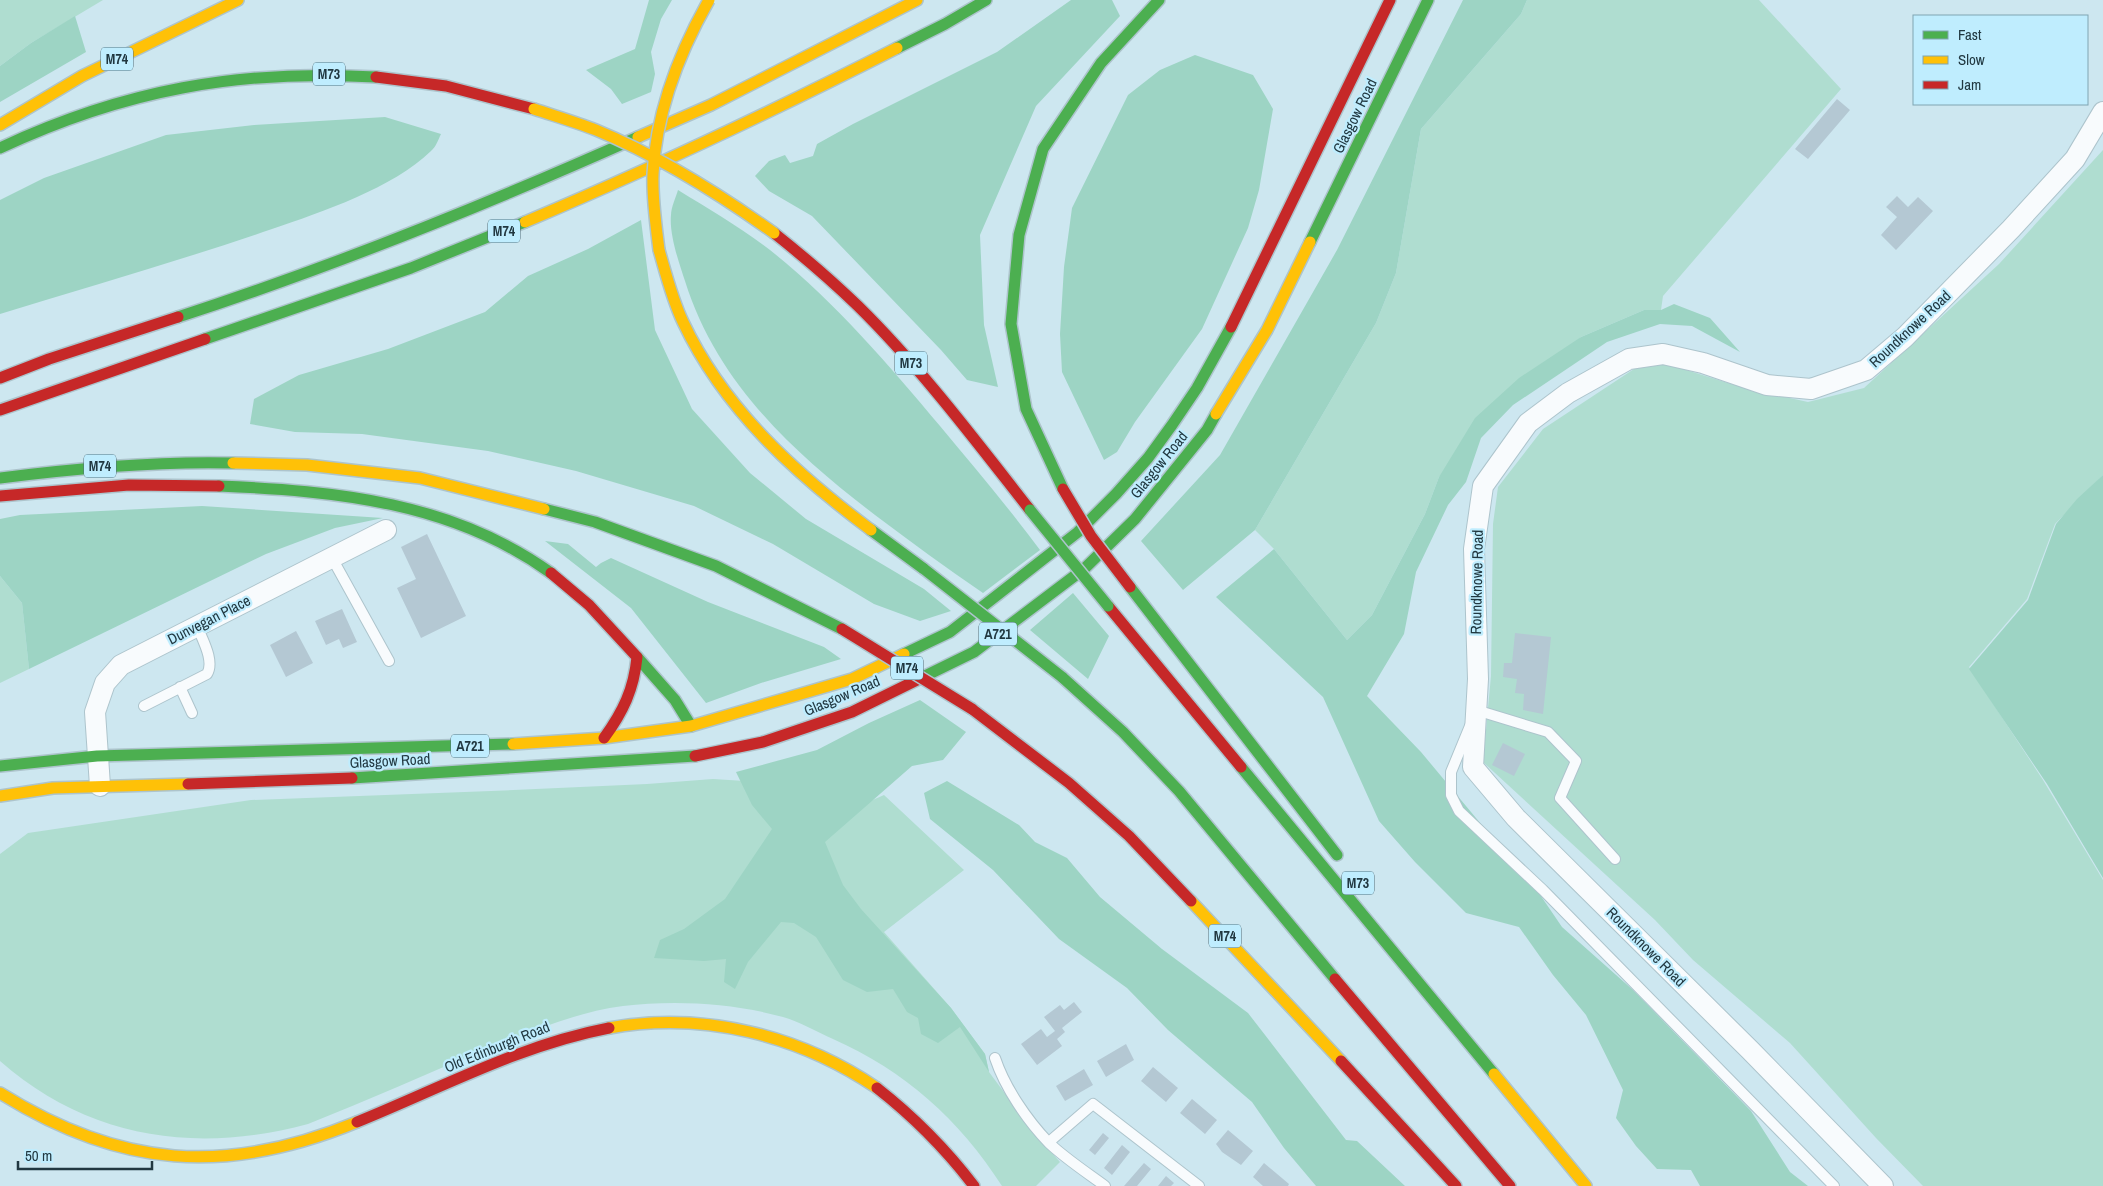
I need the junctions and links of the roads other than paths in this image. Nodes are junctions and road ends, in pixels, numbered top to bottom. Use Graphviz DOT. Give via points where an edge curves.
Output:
graph roads {
  1 [pos="238,0"];
  2 [pos="709,0"];
  3 [pos="917,0"];
  4 [pos="986,0"];
  5 [pos="1159,0"];
  6 [pos="1390,0"];
  7 [pos="1428,0"];
  8 [pos="2103,112"];
  9 [pos="0,125"];
  10 [pos="0,148"];
  11 [pos="0,378"];
  12 [pos="0,410"];
  13 [pos="0,478"];
  14 [pos="0,495"];
  15 [pos="523,503"];
  16 [pos="386,530"];
  17 [pos="332,558"];
  18 [pos="197,626"];
  19 [pos="637,657"];
  20 [pos="389,661"];
  21 [pos="180,688"];
  22 [pos="144,706"];
  23 [pos="1476,710"];
  24 [pos="852,712"];
  25 [pos="192,713"];
  26 [pos="695,734"];
  27 [pos="604,738"];
  28 [pos="97,756"];
  29 [pos="0,766"];
  30 [pos="100,786"];
  31 [pos="0,796"];
  32 [pos="1615,859"];
  33 [pos="1342,862"];
  34 [pos="1431,979"];
  35 [pos="995,1058"];
  36 [pos="0,1093"];
  37 [pos="1049,1142"];
  38 [pos="1585,1184"];
  39 [pos="974,1186"];
  40 [pos="1105,1186"];
  41 [pos="1199,1186"];
  42 [pos="1456,1186"];
  43 [pos="1510,1186"];
  44 [pos="1834,1186"];
  45 [pos="1883,1186"];
  1 -- 9 [label="main road, M74" via="82,76"];
  2 -- 43 [label="main road, bridge" via="671,78 658,133 653,175 659,250 683,322 711,374 739,411 788,464 1062,677 1123,732 1178,791"];
  3 -- 11 [label="main road, M74" via="711,106 526,187 397,239"];
  4 -- 12 [label="main road, M74" via="780,107 508,229 411,268"];
  5 -- 33 [label="main road, M73, bridge" via="1101,63 1043,149 1018,235 1011,324 1026,408 1063,490 1091,536"];
  6 -- 26 [label="main road, Glasgow Road / A721" via="1218,354 1148,458 1098,512 1043,561 950,632 852,679"];
  7 -- 24 [label="main road, Glasgow Road / A721" via="1268,330 1201,438 1135,519 1085,568 974,652"];
  8 -- 23 [label="street, Roundknowe Road" via="2075,159 2011,229 1905,337 1866,370 1810,389 1767,384 1663,354 1629,359 1568,393 1528,423 1483,486 1474,549"];
  10 -- 38 [label="main road, M73, bridge" via="44,128 161,90 274,75 326,74 417,81 534,109 602,132 704,186 774,233 822,272 910,362"];
  13 -- 15 [label="main road, M74" via="136,463 308,465 420,478"];
  14 -- 15 [label="main road, M74" via="103,476 289,472 374,480"];
  14 -- 19 [label="main road" via="146,484 214,485 354,497 409,508 493,537 542,566 591,604"];
  15 -- 42 [label="main road, M74, bridge" via="595,522 716,566 842,629 972,708 1069,783 1129,836"];
  16 -- 17 [label="street, Dunvegan Place"];
  17 -- 18 [label="street, Dunvegan Place"];
  17 -- 20 [label="lane"];
  18 -- 21 [label="lane" via="208,654 209,670"];
  18 -- 28 [label="street, Dunvegan Place" via="121,665 105,683 95,712"];
  19 -- 26 [label="main road" via="674,700"];
  19 -- 27 [label="main road" via="630,699"];
  21 -- 22 [label="lane"];
  21 -- 25 [label="lane"];
  23 -- 32 [label="lane" via="1548,732 1576,761 1560,798"];
  23 -- 44 [label="lane" via="1451,772 1451,795 1459,811 1543,890"];
  23 -- 45 [label="street, Roundknowe Road" via="1473,767 1516,818"];
  24 -- 26 [label="main road" via="708,744"];
  24 -- 30 [label="main road, Glasgow Road / A721" via="763,742 700,756 390,776"];
  26 -- 27 [label="main road, Glasgow Road / A721"];
  27 -- 28 [label="main road, Glasgow Road / A721" via="474,746"];
  28 -- 29 [label="main road, Glasgow Road / A721"];
  28 -- 30 [label="street, Dunvegan Place"];
  30 -- 31 [label="main road, Glasgow Road / A721" via="53,788"];
  34 -- 38 [label="main road, M73"];
  35 -- 37 [label="lane" via="1010,1094"];
  36 -- 39 [label="main road, Old Edinburgh Road" via="58,1127 124,1149 175,1157 242,1155 304,1141 347,1126 550,1041 630,1023 711,1024 746,1029 780,1039 818,1054 863,1079 926,1127"];
  37 -- 40 [label="lane"];
  37 -- 41 [label="lane" via="1093,1104"];
}
